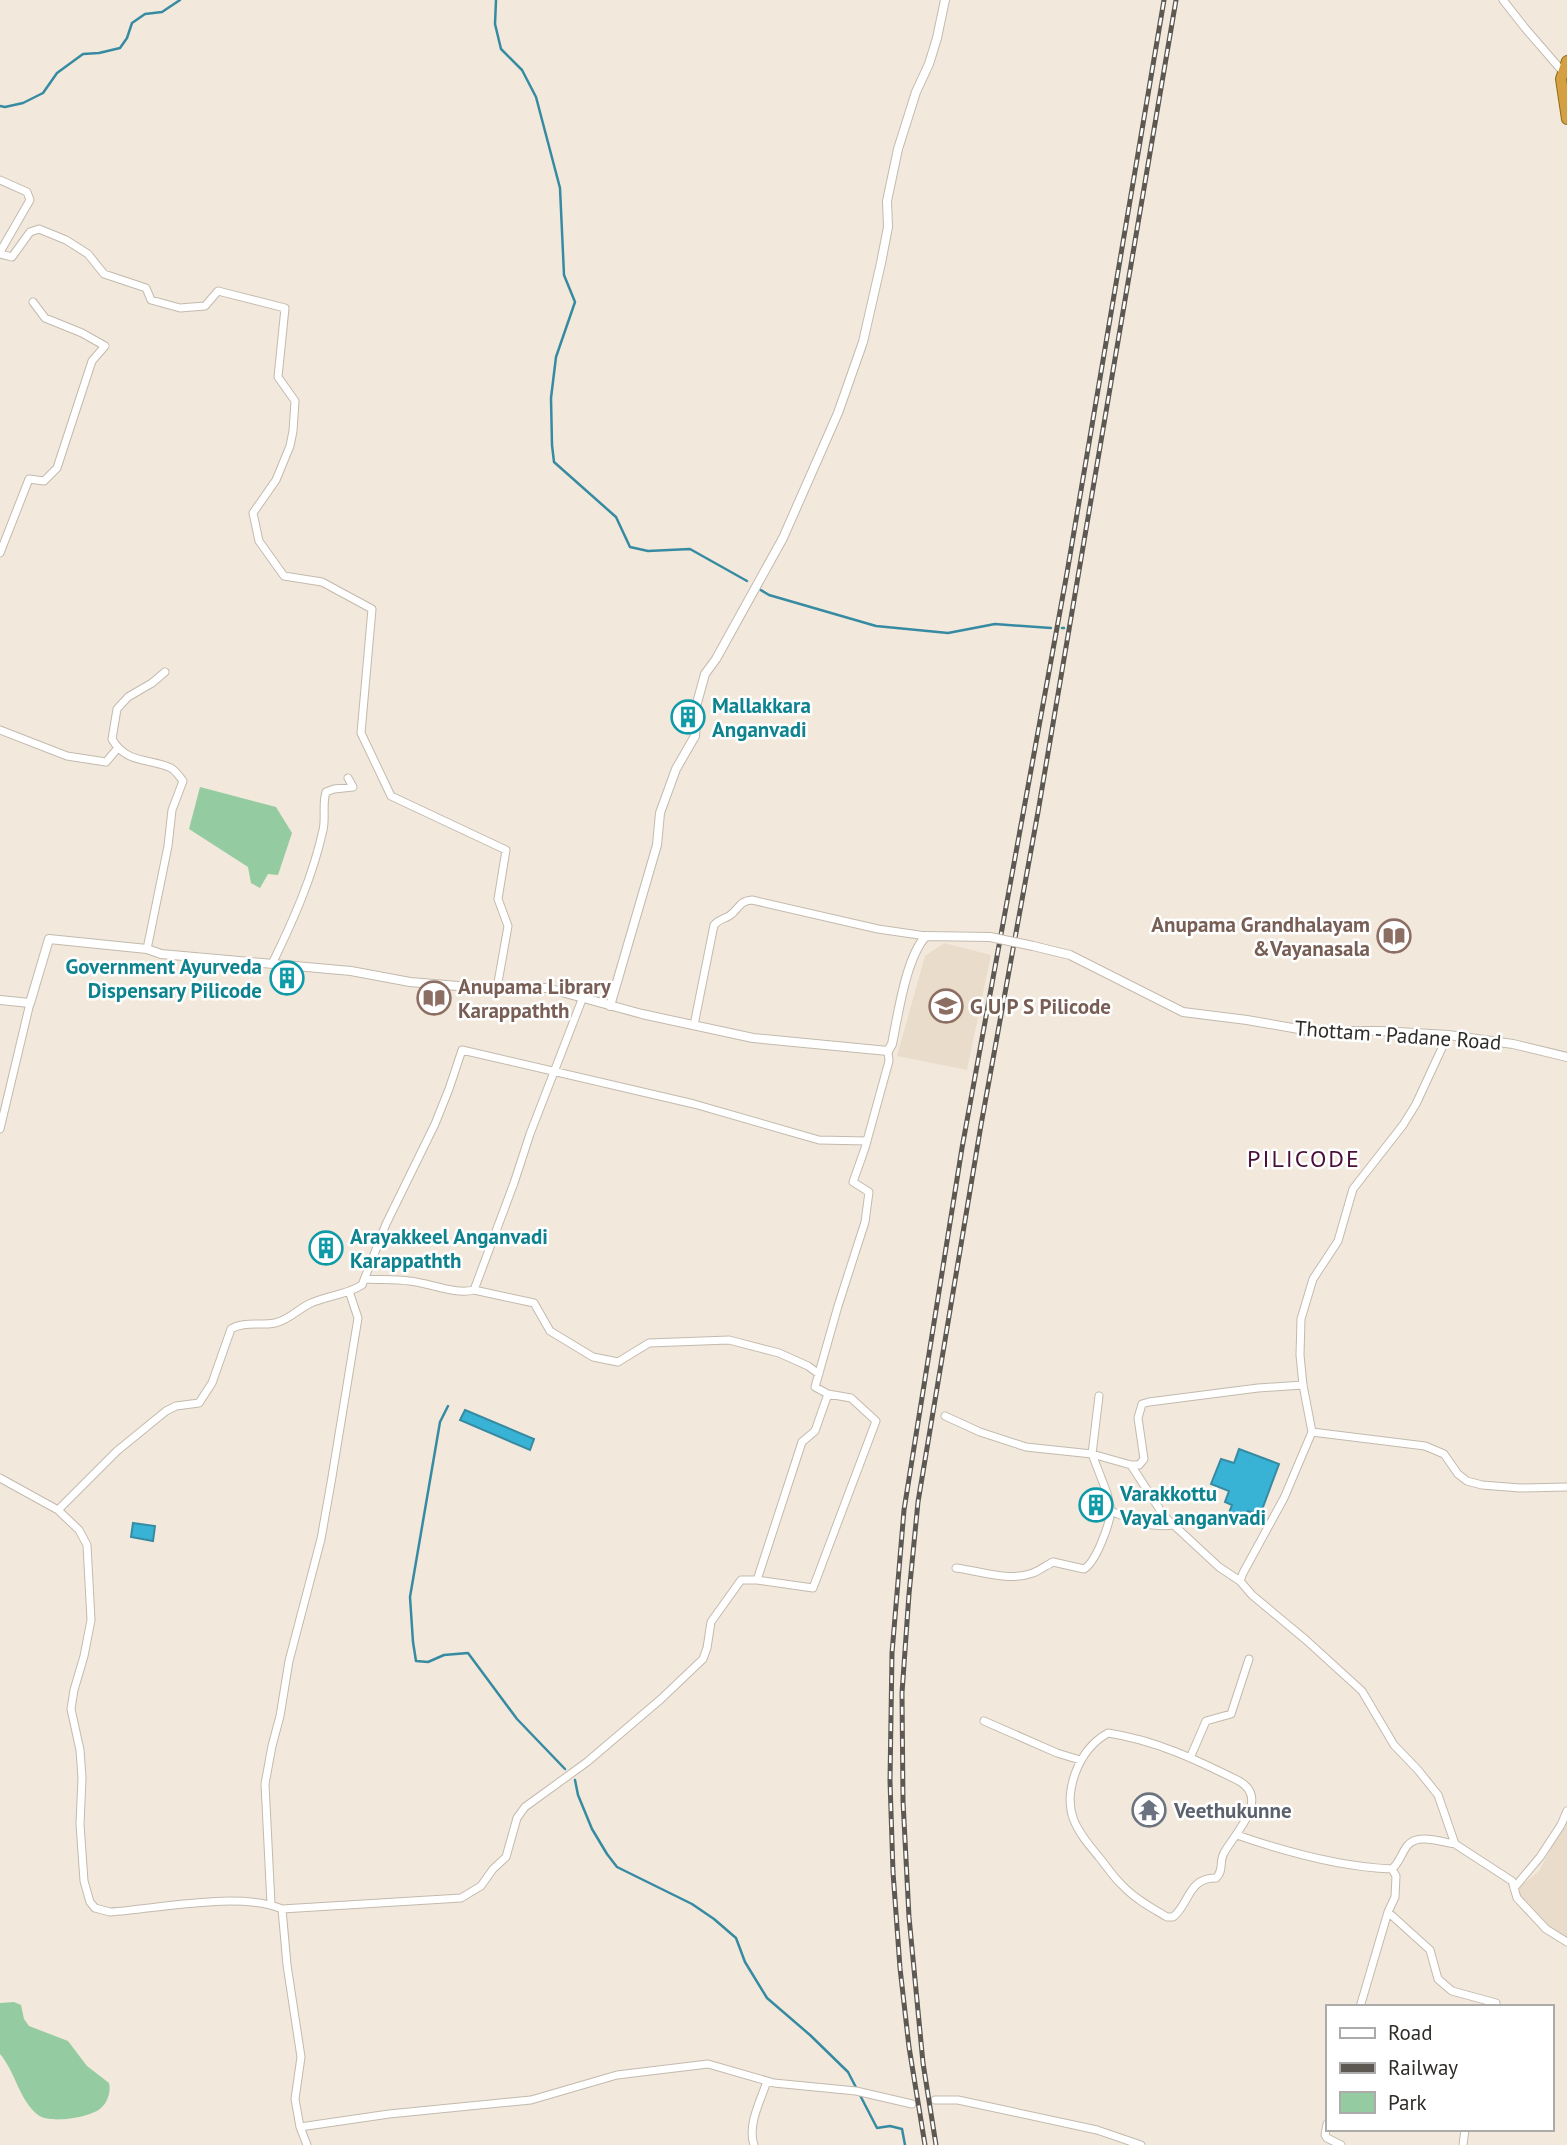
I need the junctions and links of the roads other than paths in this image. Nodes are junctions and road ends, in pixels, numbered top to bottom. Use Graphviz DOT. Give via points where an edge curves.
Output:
graph roads {
  1 [pos="945,0"];
  2 [pos="1503,0"];
  3 [pos="1565,66"];
  4 [pos="1567,119"];
  5 [pos="0,180"];
  6 [pos="0,253"];
  7 [pos="33,302"];
  8 [pos="0,553"];
  9 [pos="165,672"];
  10 [pos="0,730"];
  11 [pos="117,750"];
  12 [pos="348,778"];
  13 [pos="926,936"];
  14 [pos="147,949"];
  15 [pos="272,964"];
  16 [pos="497,988"];
  17 [pos="583,997"];
  18 [pos="0,1000"];
  19 [pos="30,1003"];
  20 [pos="610,1006"];
  21 [pos="694,1025"];
  22 [pos="1448,1035"];
  23 [pos="888,1051"];
  24 [pos="1567,1057"];
  25 [pos="555,1072"];
  26 [pos="0,1129"];
  27 [pos="867,1141"];
  28 [pos="365,1279"];
  29 [pos="474,1290"];
  30 [pos="349,1291"];
  31 [pos="819,1374"];
  32 [pos="1303,1385"];
  33 [pos="828,1394"];
  34 [pos="1098,1396"];
  35 [pos="944,1416"];
  36 [pos="1312,1432"];
  37 [pos="1092,1454"];
  38 [pos="1131,1465"];
  39 [pos="0,1478"];
  40 [pos="1567,1487"];
  41 [pos="58,1510"];
  42 [pos="1111,1511"];
  43 [pos="1174,1525"];
  44 [pos="956,1568"];
  45 [pos="757,1580"];
  46 [pos="1240,1581"];
  47 [pos="1250,1659"];
  48 [pos="984,1721"];
  49 [pos="1190,1758"];
  50 [pos="1080,1760"];
  51 [pos="1567,1811"];
  52 [pos="1237,1835"];
  53 [pos="1455,1844"];
  54 [pos="1392,1869"];
  55 [pos="1514,1888"];
  56 [pos="271,1904"];
  57 [pos="282,1909"];
  58 [pos="1388,1912"];
  59 [pos="1567,1942"];
  60 [pos="1361,2005"];
  61 [pos="1496,2005"];
  62 [pos="767,2081"];
  63 [pos="935,2100"];
  64 [pos="912,2104"];
  65 [pos="300,2127"];
  66 [pos="1326,2130"];
  67 [pos="307,2145"];
  68 [pos="754,2145"];
  69 [pos="1141,2145"];
  70 [pos="1341,2145"];
  1 -- 20 [label="street" via="929,64 898,149 887,201 888,227 863,342 838,413 783,538 705,674 695,736 676,769 660,813 657,845"];
  2 -- 3 [label="street"];
  3 -- 4 [label="highway" via="1561,79"];
  5 -- 6 [label="street" via="26,192 30,200"];
  6 -- 16 [label="street" via="12,257 30,232 39,229 88,254 104,274 146,288 151,300 180,308 205,306 218,291 285,308 278,377 295,401 293,431 276,481 253,513 259,541 284,576 322,582 372,609 361,733 391,796 506,850 498,899 508,926"];
  7 -- 8 [label="street" via="45,318 105,346 92,362 57,468 44,481 30,479"];
  9 -- 11 [label="street" via="117,709 112,739"];
  10 -- 11 [label="street" via="80,758 106,762"];
  11 -- 14 [label="street" via="173,769 183,780 172,810"];
  12 -- 15 [label="street" via="353,787 326,792 324,827 311,872"];
  13 -- 21 [label="street" via="744,900 714,925"];
  13 -- 22 [label="street, Thottam - Padane Road, bridge" via="990,937 1070,955 1183,1012 1310,1031"];
  13 -- 23 [label="street" via="911,964"];
  14 -- 15 [label="street"];
  14 -- 19 [label="street" via="49,939"];
  15 -- 16 [label="street"];
  16 -- 17 [label="street" via="547,988"];
  17 -- 20 [label="street"];
  17 -- 25 [label="street"];
  18 -- 19 [label="street"];
  19 -- 26 [label="street"];
  20 -- 21 [label="street"];
  21 -- 23 [label="street" via="753,1038"];
  22 -- 24 [label="street, Thottam - Padane Road"];
  22 -- 32 [label="street" via="1416,1104 1353,1189 1338,1241 1313,1279 1301,1319"];
  23 -- 27 [label="street"];
  25 -- 27 [label="street" via="694,1104 819,1140"];
  25 -- 28 [label="street" via="462,1050 450,1089"];
  25 -- 29 [label="street"];
  27 -- 31 [label="street" via="853,1182 869,1192 865,1222"];
  28 -- 29 [label="street"];
  28 -- 30 [label="street"];
  29 -- 31 [label="street" via="534,1303 550,1331 593,1357 618,1362 649,1343 729,1340 779,1353"];
  30 -- 41 [label="street" via="321,1299 276,1323 231,1329 212,1383 198,1403 166,1411 117,1451"];
  30 -- 56 [label="street" via="358,1318 332,1478 265,1784"];
  31 -- 33 [label="street" via="816,1387"];
  32 -- 36 [label="street"];
  32 -- 38 [label="street" via="1142,1404 1138,1418 1144,1459"];
  33 -- 45 [label="street" via="815,1431 802,1442"];
  33 -- 45 [label="street" via="851,1398 876,1421 813,1588"];
  34 -- 37 [label="street"];
  35 -- 37 [label="street" via="1026,1447"];
  36 -- 40 [label="street" via="1425,1446 1444,1454 1467,1481 1482,1485"];
  36 -- 46 [label="street" via="1284,1498"];
  37 -- 38 [label="street"];
  37 -- 42 [label="street"];
  38 -- 43 [label="street"];
  39 -- 41 [label="street"];
  41 -- 56 [label="street" via="86,1545 91,1620 71,1709 80,1750 80,1824 90,1902 94,1908 110,1912 221,1902"];
  42 -- 43 [label="street" via="1156,1527"];
  42 -- 44 [label="street" via="1091,1565 1084,1569 1053,1562 1033,1573 1005,1577"];
  43 -- 46 [label="street"];
  45 -- 57 [label="street" via="741,1580 711,1622 703,1659 587,1762 525,1807 517,1818 506,1857 481,1885 461,1898"];
  46 -- 53 [label="street" via="1362,1691 1394,1745 1438,1795"];
  47 -- 49 [label="street" via="1231,1714 1206,1721"];
  48 -- 50 [label="street"];
  49 -- 50 [label="street" via="1108,1733"];
  49 -- 52 [label="street" via="1250,1791 1251,1806"];
  50 -- 52 [label="street" via="1070,1798 1079,1833 1123,1887 1167,1917 1178,1914 1198,1883 1220,1875 1223,1854"];
  51 -- 55 [label="street" via="1540,1857"];
  52 -- 54 [label="street" via="1297,1852"];
  53 -- 54 [label="street" via="1419,1839 1409,1844"];
  53 -- 55 [label="street" via="1512,1881"];
  54 -- 58 [label="street" via="1395,1897"];
  55 -- 59 [label="street" via="1517,1898 1546,1929"];
  56 -- 57 [label="street"];
  57 -- 65 [label="street" via="301,2057 295,2099"];
  58 -- 60 [label="street"];
  58 -- 61 [label="street" via="1430,1950 1438,1979 1452,1991"];
  62 -- 64 [label="street" via="860,2092"];
  62 -- 65 [label="street" via="708,2064 617,2075 531,2100"];
  62 -- 68 [label="street" via="753,2124"];
  63 -- 69 [label="street" via="958,2099 1097,2130"];
  65 -- 67 [label="street"];
  66 -- 70 [label="street" via="1327,2138"];
}
